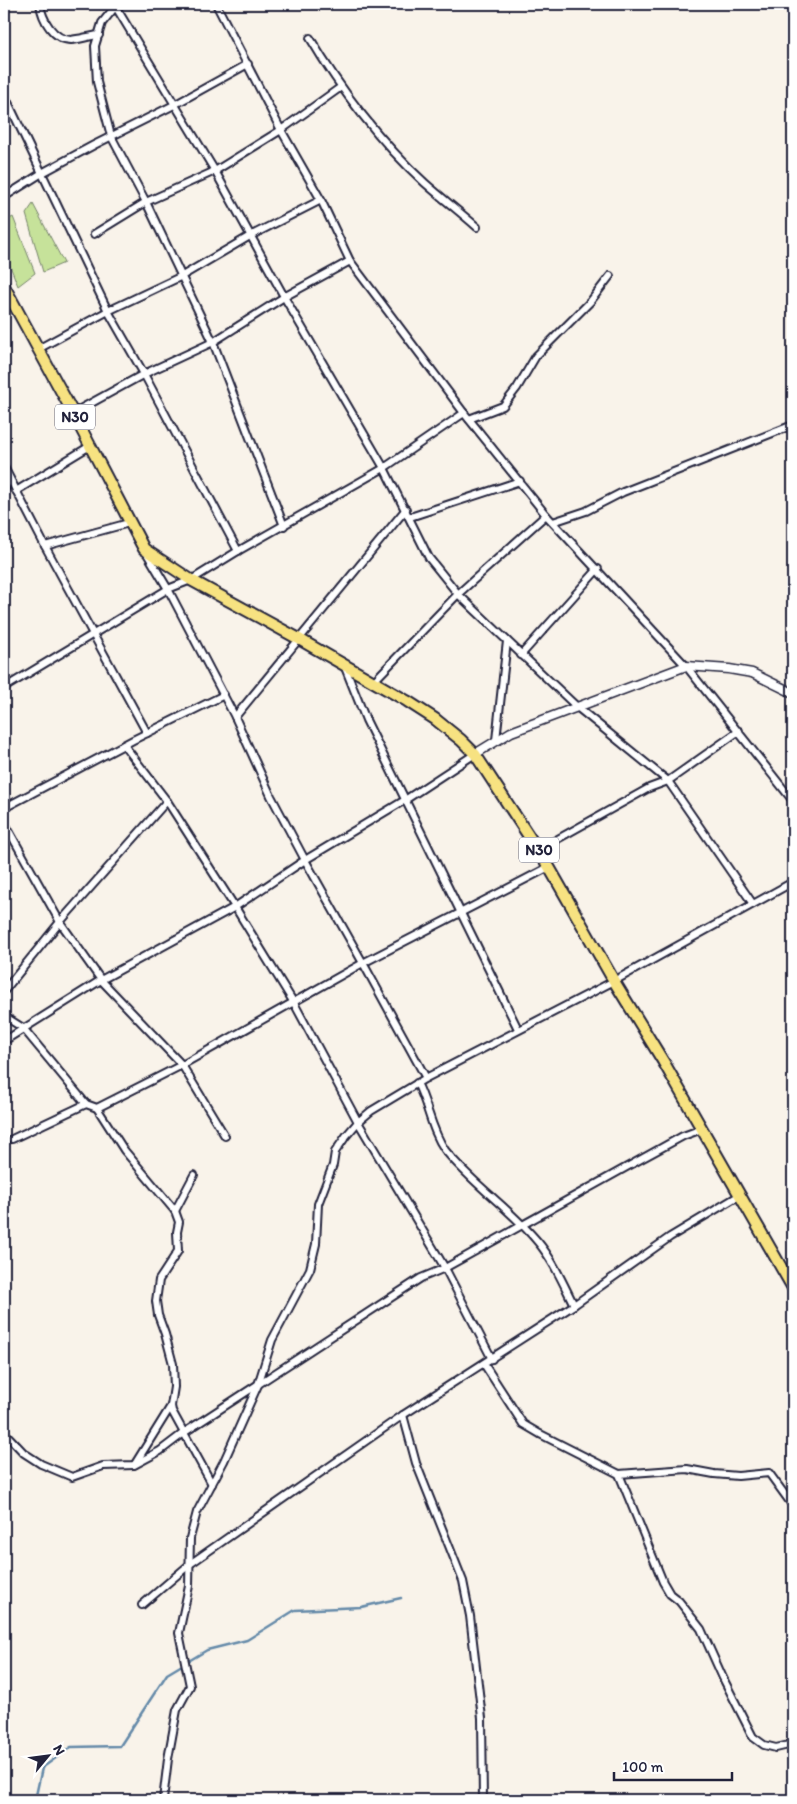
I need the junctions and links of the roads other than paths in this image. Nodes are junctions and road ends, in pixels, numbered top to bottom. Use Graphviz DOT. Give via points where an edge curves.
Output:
graph roads {
  1 [pos="40,4"];
  2 [pos="216,4"];
  3 [pos="114,5"];
  4 [pos="99,34"];
  5 [pos="310,38"];
  6 [pos="248,64"];
  7 [pos="341,87"];
  8 [pos="4,94"];
  9 [pos="174,105"];
  10 [pos="281,130"];
  11 [pos="111,136"];
  12 [pos="215,171"];
  13 [pos="42,173"];
  14 [pos="4,197"];
  15 [pos="321,200"];
  16 [pos="146,202"];
  17 [pos="477,227"];
  18 [pos="94,234"];
  19 [pos="250,236"];
  20 [pos="350,262"];
  21 [pos="182,276"];
  22 [pos="610,276"];
  23 [pos="4,286"];
  24 [pos="284,297"];
  25 [pos="108,311"];
  26 [pos="213,342"];
  27 [pos="38,349"];
  28 [pos="144,374"];
  29 [pos="73,413"];
  30 [pos="466,416"];
  31 [pos="793,425"];
  32 [pos="90,446"];
  33 [pos="4,467"];
  34 [pos="384,468"];
  35 [pos="9,480"];
  36 [pos="520,481"];
  37 [pos="4,491"];
  38 [pos="16,491"];
  39 [pos="406,510"];
  40 [pos="546,515"];
  41 [pos="410,517"];
  42 [pos="553,522"];
  43 [pos="129,523"];
  44 [pos="284,526"];
  45 [pos="44,546"];
  46 [pos="144,549"];
  47 [pos="238,551"];
  48 [pos="598,570"];
  49 [pos="191,580"];
  50 [pos="168,589"];
  51 [pos="458,594"];
  52 [pos="94,634"];
  53 [pos="299,638"];
  54 [pos="507,641"];
  55 [pos="521,655"];
  56 [pos="343,664"];
  57 [pos="686,666"];
  58 [pos="373,682"];
  59 [pos="4,688"];
  60 [pos="793,693"];
  61 [pos="224,695"];
  62 [pos="577,707"];
  63 [pos="235,717"];
  64 [pos="739,731"];
  65 [pos="147,733"];
  66 [pos="496,740"];
  67 [pos="124,745"];
  68 [pos="475,754"];
  69 [pos="668,781"];
  70 [pos="405,800"];
  71 [pos="168,801"];
  72 [pos="793,801"];
  73 [pos="4,808"];
  74 [pos="4,822"];
  75 [pos="538,850"];
  76 [pos="304,860"];
  77 [pos="549,867"];
  78 [pos="793,882"];
  79 [pos="753,904"];
  80 [pos="236,907"];
  81 [pos="460,912"];
  82 [pos="60,922"];
  83 [pos="363,963"];
  84 [pos="101,980"];
  85 [pos="614,981"];
  86 [pos="4,991"];
  87 [pos="294,1003"];
  88 [pos="4,1016"];
  89 [pos="23,1028"];
  90 [pos="518,1029"];
  91 [pos="4,1041"];
  92 [pos="182,1065"];
  93 [pos="426,1078"];
  94 [pos="418,1083"];
  95 [pos="86,1104"];
  96 [pos="97,1108"];
  97 [pos="358,1122"];
  98 [pos="702,1129"];
  99 [pos="225,1136"];
  100 [pos="12,1138"];
  101 [pos="194,1175"];
  102 [pos="740,1195"];
  103 [pos="175,1211"];
  104 [pos="522,1225"];
  105 [pos="445,1268"];
  106 [pos="793,1288"];
  107 [pos="574,1304"];
  108 [pos="492,1359"];
  109 [pos="484,1364"];
  110 [pos="258,1385"];
  111 [pos="171,1406"];
  112 [pos="403,1415"];
  113 [pos="4,1432"];
  114 [pos="185,1432"];
  115 [pos="134,1465"];
  116 [pos="619,1474"];
  117 [pos="212,1484"];
  118 [pos="793,1506"];
  119 [pos="190,1564"];
  120 [pos="142,1605"];
  121 [pos="793,1744"];
  122 [pos="163,1800"];
  123 [pos="483,1800"];
  1 -- 4 [label="street" via="48,26 62,38 70,40"];
  2 -- 6 [label="street"];
  3 -- 4 [label="street" via="102,22"];
  3 -- 9 [label="street"];
  4 -- 11 [label="street" via="95,46 97,82"];
  5 -- 7 [label="street"];
  6 -- 9 [label="street"];
  6 -- 10 [label="street"];
  7 -- 10 [label="street"];
  7 -- 17 [label="street" via="398,156"];
  8 -- 13 [label="street"];
  9 -- 11 [label="street"];
  9 -- 12 [label="street"];
  10 -- 12 [label="street"];
  10 -- 15 [label="street"];
  11 -- 13 [label="street"];
  11 -- 16 [label="street"];
  12 -- 16 [label="street"];
  12 -- 19 [label="street"];
  13 -- 14 [label="street"];
  13 -- 25 [label="street"];
  15 -- 19 [label="street"];
  15 -- 20 [label="street"];
  16 -- 18 [label="street"];
  16 -- 21 [label="street"];
  19 -- 21 [label="street"];
  19 -- 24 [label="street"];
  20 -- 24 [label="street"];
  20 -- 30 [label="street"];
  21 -- 25 [label="street"];
  21 -- 26 [label="street"];
  22 -- 30 [label="street" via="590,302 536,356 503,406"];
  23 -- 27 [label="main road, N30"];
  24 -- 26 [label="street"];
  24 -- 34 [label="street"];
  25 -- 27 [label="street"];
  25 -- 28 [label="street"];
  26 -- 28 [label="street"];
  26 -- 44 [label="street"];
  27 -- 29 [label="main road, N30"];
  28 -- 29 [label="street"];
  28 -- 47 [label="street"];
  29 -- 32 [label="main road, N30"];
  30 -- 34 [label="street"];
  30 -- 36 [label="street"];
  31 -- 42 [label="street"];
  32 -- 38 [label="street"];
  32 -- 43 [label="main road, N30"];
  33 -- 35 [label="street"];
  34 -- 39 [label="street"];
  34 -- 44 [label="street"];
  35 -- 37 [label="street"];
  35 -- 38 [label="street"];
  36 -- 40 [label="street"];
  36 -- 41 [label="street"];
  38 -- 45 [label="street"];
  39 -- 41 [label="street"];
  39 -- 53 [label="street"];
  40 -- 42 [label="street"];
  40 -- 51 [label="street"];
  41 -- 51 [label="street" via="429,558"];
  42 -- 48 [label="street"];
  43 -- 45 [label="street"];
  43 -- 46 [label="main road, N30"];
  44 -- 47 [label="street"];
  45 -- 52 [label="street"];
  46 -- 49 [label="main road, N30"];
  46 -- 50 [label="street"];
  47 -- 49 [label="street"];
  48 -- 55 [label="street"];
  48 -- 57 [label="street"];
  49 -- 50 [label="street"];
  49 -- 53 [label="main road, N30"];
  50 -- 52 [label="street"];
  50 -- 61 [label="street"];
  51 -- 54 [label="street"];
  51 -- 58 [label="street"];
  52 -- 59 [label="street"];
  52 -- 65 [label="street"];
  53 -- 56 [label="main road, N30"];
  53 -- 63 [label="street"];
  54 -- 55 [label="street"];
  54 -- 66 [label="street"];
  55 -- 62 [label="street"];
  56 -- 58 [label="main road, N30"];
  56 -- 70 [label="street"];
  57 -- 60 [label="street" via="752,673"];
  57 -- 62 [label="street"];
  57 -- 64 [label="street"];
  58 -- 68 [label="main road, N30" via="435,719"];
  61 -- 63 [label="street"];
  61 -- 65 [label="street"];
  62 -- 66 [label="street"];
  62 -- 69 [label="street"];
  63 -- 76 [label="street"];
  64 -- 69 [label="street"];
  64 -- 72 [label="street"];
  65 -- 67 [label="street"];
  66 -- 68 [label="street"];
  67 -- 71 [label="street"];
  67 -- 73 [label="street"];
  68 -- 70 [label="street"];
  68 -- 75 [label="main road, N30"];
  69 -- 75 [label="street" via="649,788"];
  69 -- 79 [label="street"];
  70 -- 76 [label="street"];
  70 -- 81 [label="street"];
  71 -- 80 [label="street"];
  71 -- 82 [label="street"];
  74 -- 82 [label="street"];
  75 -- 77 [label="main road, N30"];
  76 -- 80 [label="street"];
  76 -- 83 [label="street"];
  77 -- 81 [label="street"];
  77 -- 85 [label="main road, N30"];
  78 -- 79 [label="street"];
  79 -- 85 [label="street"];
  80 -- 84 [label="street"];
  80 -- 87 [label="street"];
  81 -- 83 [label="street"];
  81 -- 90 [label="street"];
  82 -- 84 [label="street"];
  82 -- 86 [label="street"];
  83 -- 87 [label="street"];
  83 -- 93 [label="street"];
  84 -- 89 [label="street"];
  84 -- 92 [label="street"];
  85 -- 90 [label="street"];
  85 -- 98 [label="main road, N30"];
  87 -- 92 [label="street"];
  87 -- 97 [label="street"];
  88 -- 89 [label="street"];
  89 -- 91 [label="street"];
  89 -- 95 [label="street"];
  90 -- 93 [label="street"];
  92 -- 96 [label="street"];
  92 -- 99 [label="street"];
  93 -- 94 [label="street"];
  94 -- 97 [label="street"];
  94 -- 104 [label="street" via="444,1148"];
  95 -- 96 [label="street"];
  95 -- 100 [label="street"];
  96 -- 103 [label="street" via="124,1150"];
  97 -- 105 [label="street"];
  97 -- 110 [label="street" via="335,1152 318,1204 316,1244 310,1269 272,1340"];
  98 -- 102 [label="main road, N30"];
  98 -- 104 [label="street"];
  101 -- 103 [label="street"];
  102 -- 106 [label="main road, N30"];
  102 -- 107 [label="street" via="670,1237"];
  103 -- 111 [label="street" via="179,1222 178,1251 159,1280 156,1301 173,1364"];
  104 -- 105 [label="street"];
  104 -- 107 [label="street" via="551,1261"];
  105 -- 108 [label="street"];
  105 -- 110 [label="street" via="421,1278"];
  107 -- 108 [label="street"];
  108 -- 109 [label="street"];
  109 -- 112 [label="street"];
  109 -- 116 [label="street" via="523,1424"];
  110 -- 114 [label="street"];
  110 -- 117 [label="street"];
  111 -- 114 [label="street"];
  111 -- 115 [label="street"];
  112 -- 119 [label="street"];
  112 -- 123 [label="street" via="416,1463 463,1581 482,1718"];
  113 -- 115 [label="street" via="24,1453 72,1477 103,1466"];
  114 -- 115 [label="street"];
  114 -- 117 [label="street"];
  116 -- 118 [label="street" via="688,1469 738,1476 769,1472"];
  116 -- 121 [label="street" via="663,1582 701,1629 753,1737 776,1748"];
  117 -- 119 [label="street" via="197,1512 190,1538"];
  119 -- 120 [label="street"];
  119 -- 122 [label="street" via="179,1633 190,1686 177,1710"];
}
